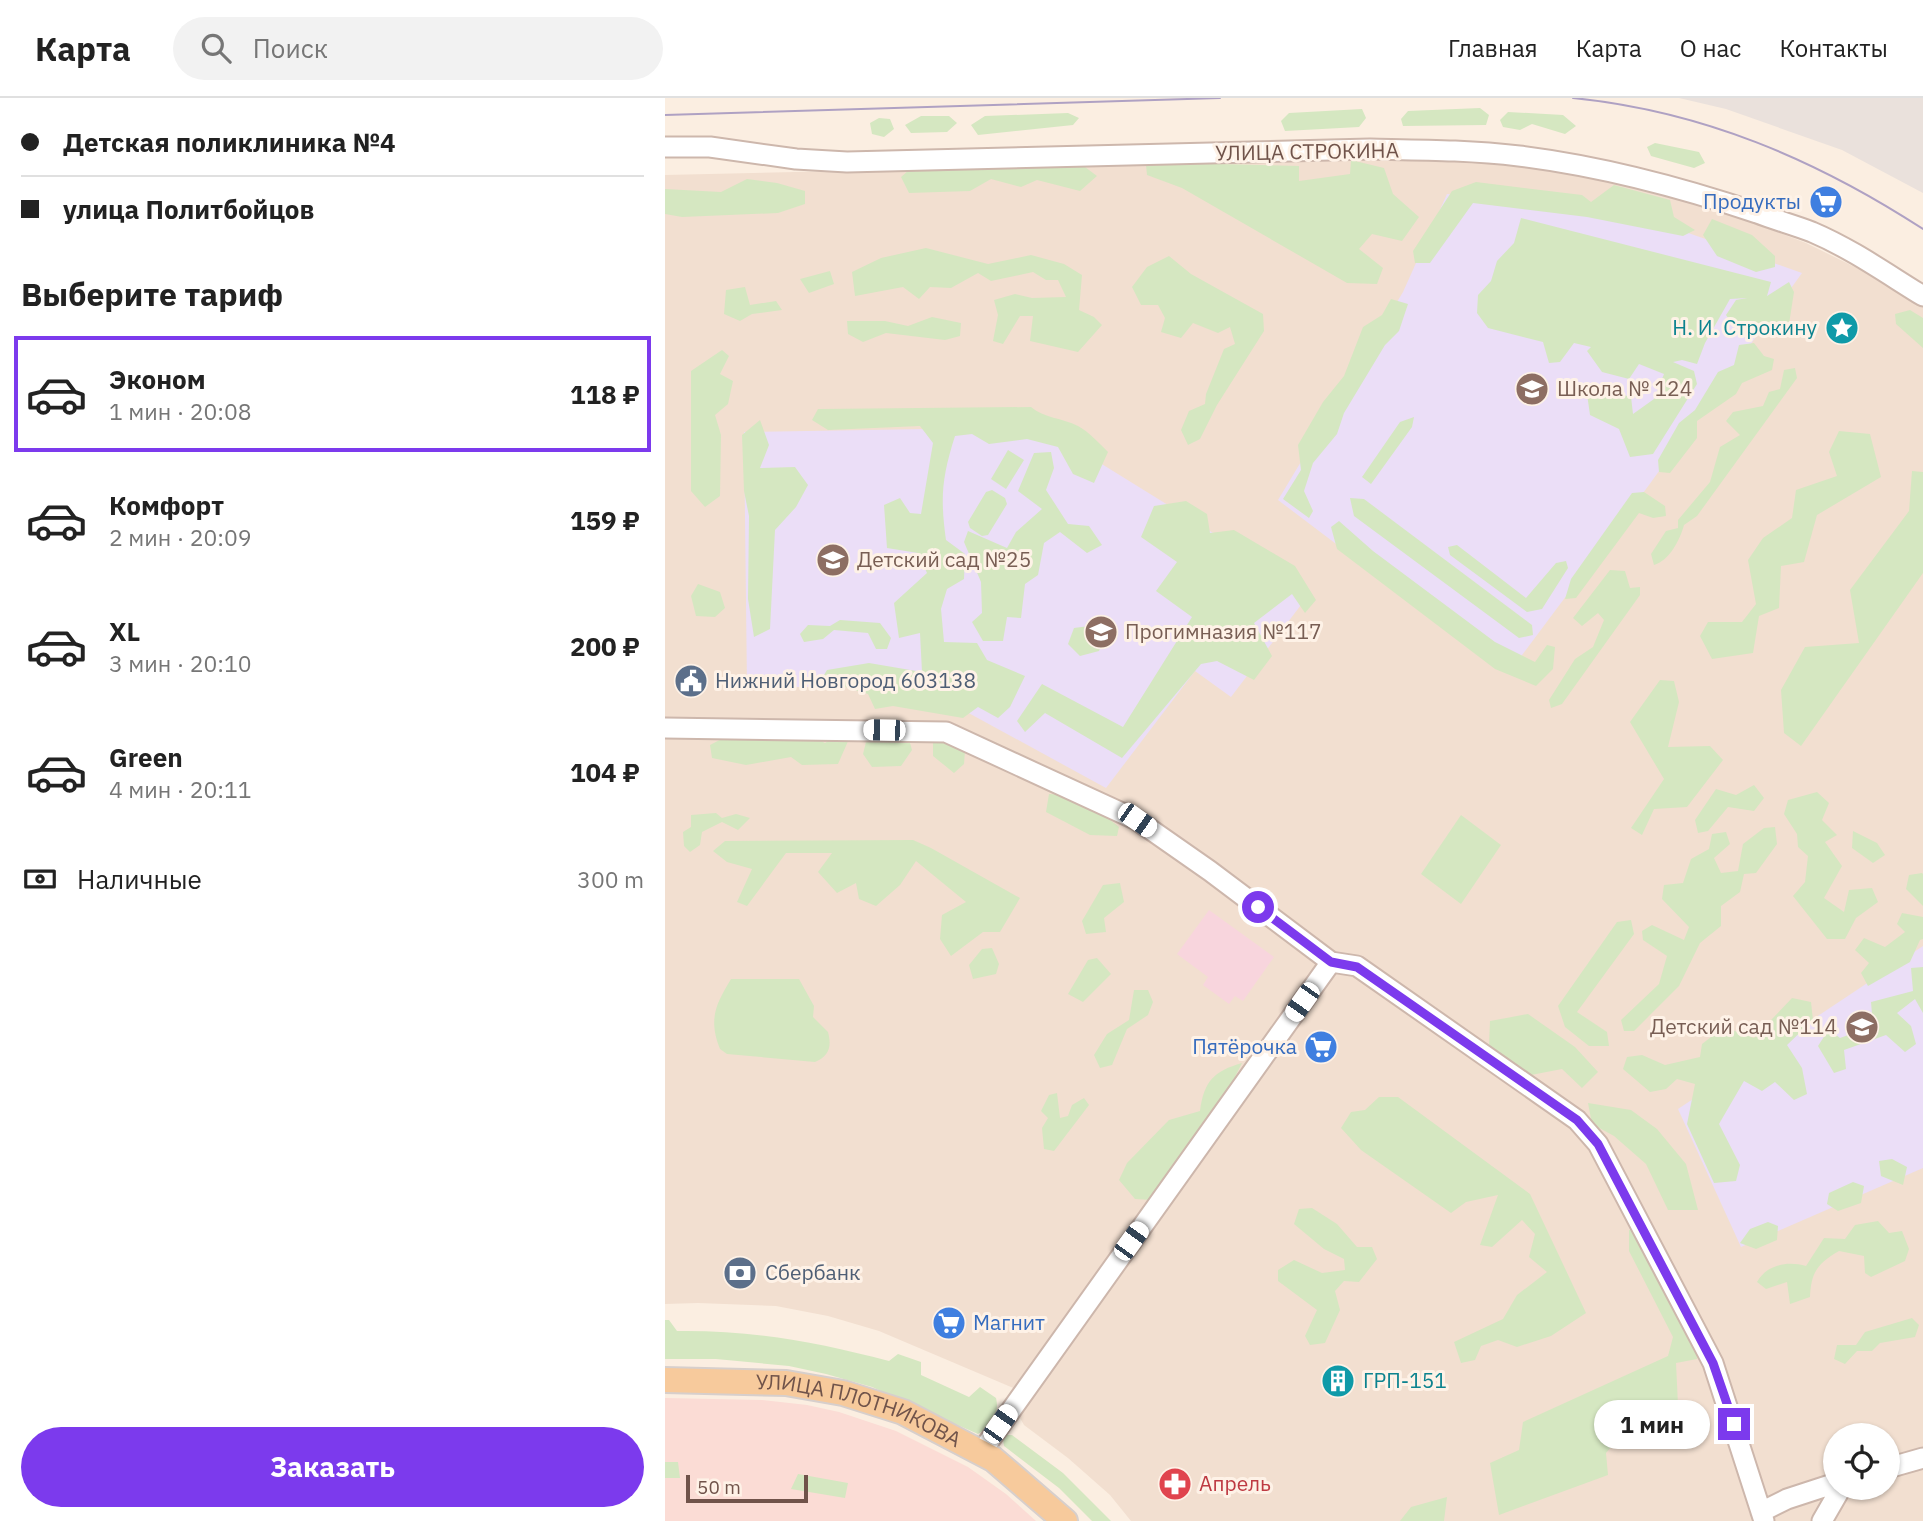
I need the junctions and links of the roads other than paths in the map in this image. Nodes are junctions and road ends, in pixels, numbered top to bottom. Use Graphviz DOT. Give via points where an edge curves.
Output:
graph roads {
  1 [pos="665,147"];
  2 [pos="1923,296"];
  3 [pos="665,728"];
  4 [pos="1331,962"];
  5 [pos="665,1380"];
  6 [pos="982,1451"];
  7 [pos="1923,1458"];
  8 [pos="1900,1465"];
  9 [pos="1823,1487"];
  10 [pos="1834,1500"];
  11 [pos="1762,1516"];
  12 [pos="1065,1521"];
  13 [pos="1822,1521"];
  1 -- 2 [label="street, УЛИЦА СТРОКИНА" via="710,147 847,162 1370,149 1519,156 1664,185 1812,232"];
  3 -- 4 [label="street" via="946,732 1137,820"];
  4 -- 6 [label="street"];
  4 -- 11 [label="street" via="1357,967 1577,1120 1598,1144 1713,1363"];
  5 -- 6 [label="main road, УЛИЦА ПЛОТНИКОВА" via="786,1383 843,1392 903,1412"];
  6 -- 12 [label="main road, УЛИЦА ПЛОТНИКОВА"];
  7 -- 8 [label="street"];
  9 -- 11 [label="street" via="1787,1499"];
  10 -- 13 [label="street"];
}
